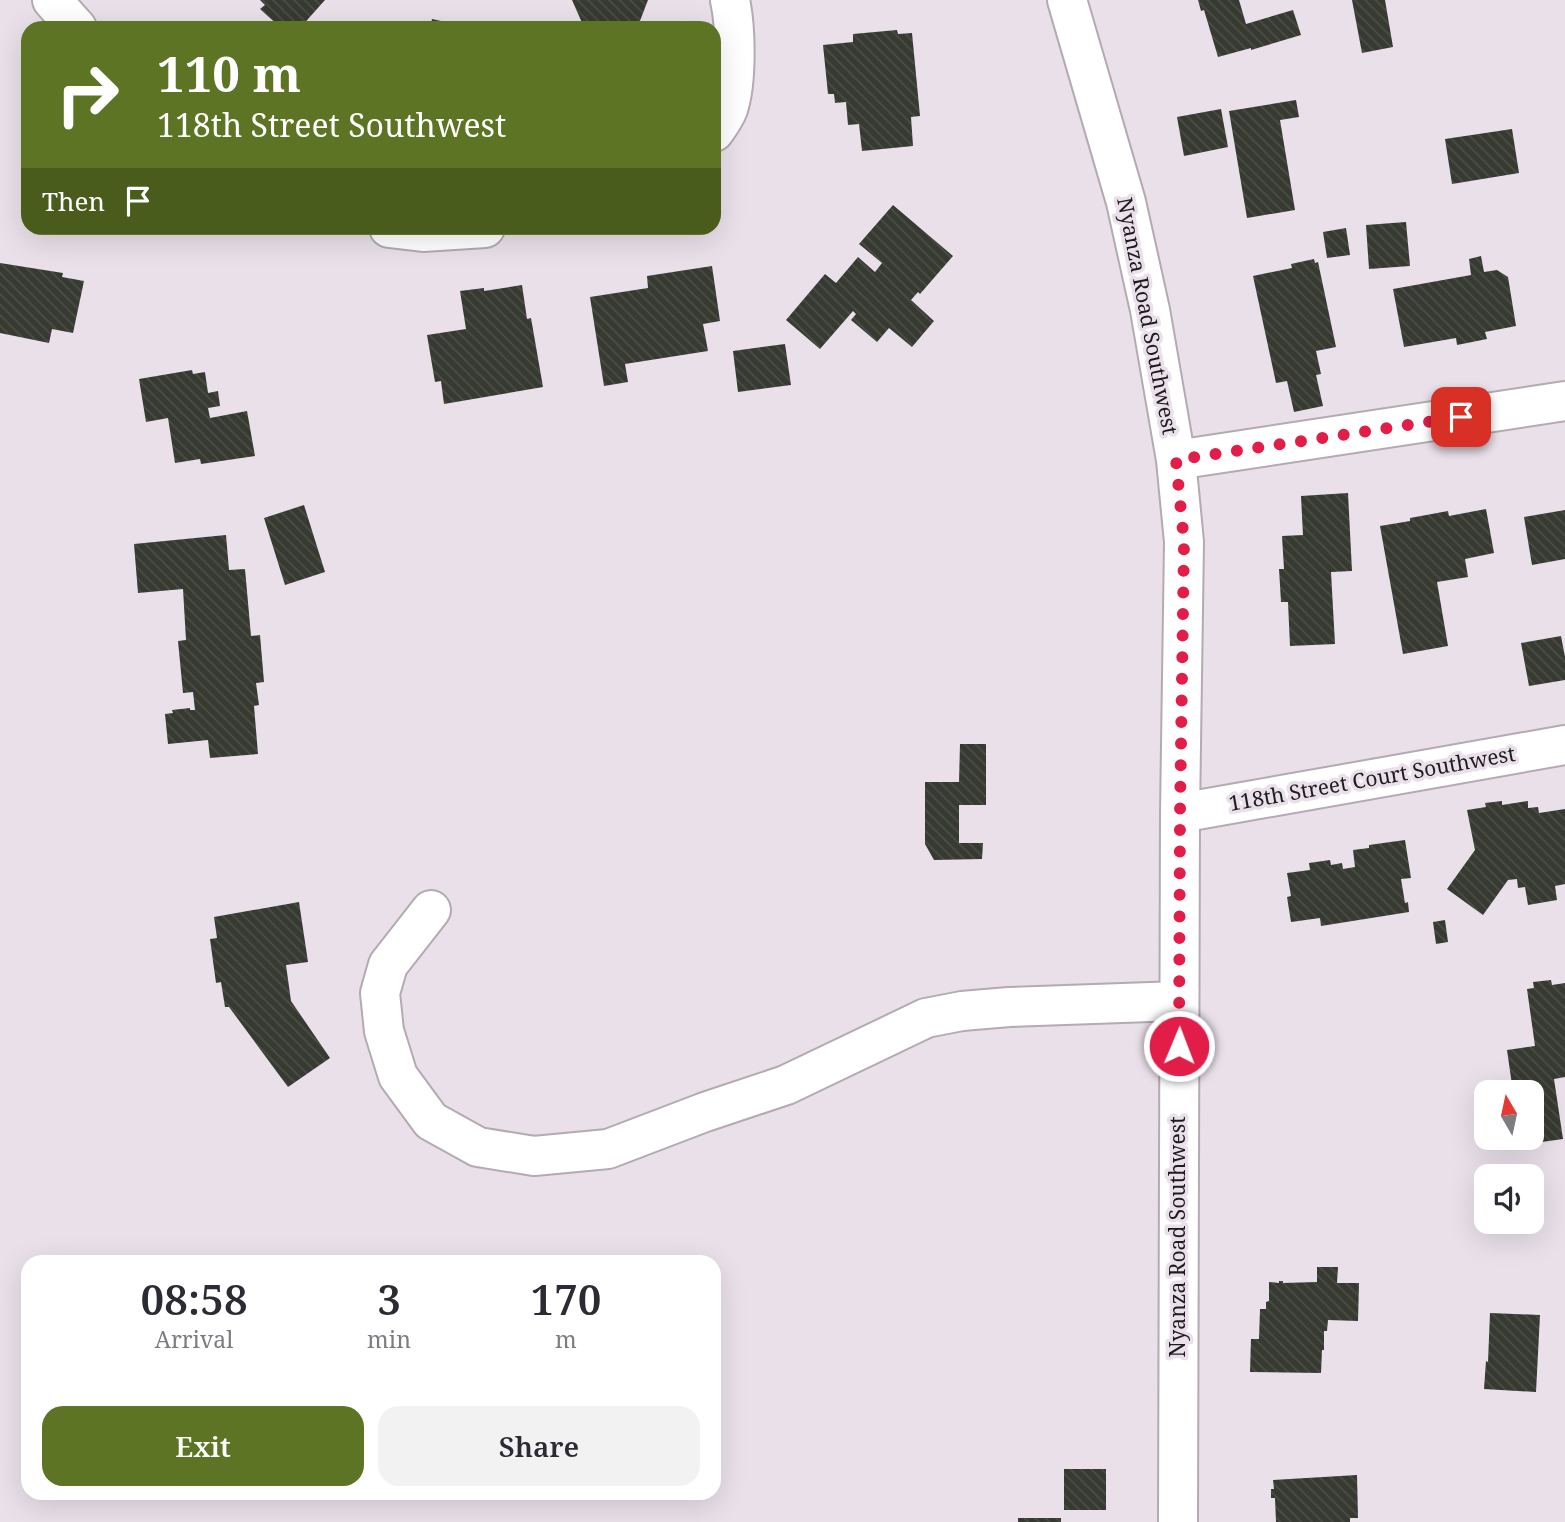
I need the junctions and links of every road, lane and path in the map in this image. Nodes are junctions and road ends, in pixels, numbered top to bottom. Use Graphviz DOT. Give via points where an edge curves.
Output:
graph roads {
  1 [pos="52,0"];
  2 [pos="730,0"];
  3 [pos="1066,0"];
  4 [pos="71,21"];
  5 [pos="721,121"];
  6 [pos="1565,401"];
  7 [pos="1176,460"];
  8 [pos="1565,745"];
  9 [pos="1180,813"];
  10 [pos="431,910"];
  11 [pos="1180,1001"];
  12 [pos="1178,1522"];
  1 -- 4 [label="street"];
  2 -- 5 [label="street" via="733,87"];
  3 -- 7 [label="street, Nyanza Road Southwest" via="1126,202"];
  6 -- 7 [label="street"];
  7 -- 9 [label="street, Nyanza Road Southwest" via="1184,542"];
  8 -- 9 [label="street, 118th Street Court Southwest"];
  9 -- 11 [label="street, Nyanza Road Southwest"];
  10 -- 11 [label="street" via="388,965 380,993 384,1031 398,1076 431,1121 478,1147 534,1156 608,1149 786,1085 926,1018 1009,1007"];
  11 -- 12 [label="street, Nyanza Road Southwest"];
}
